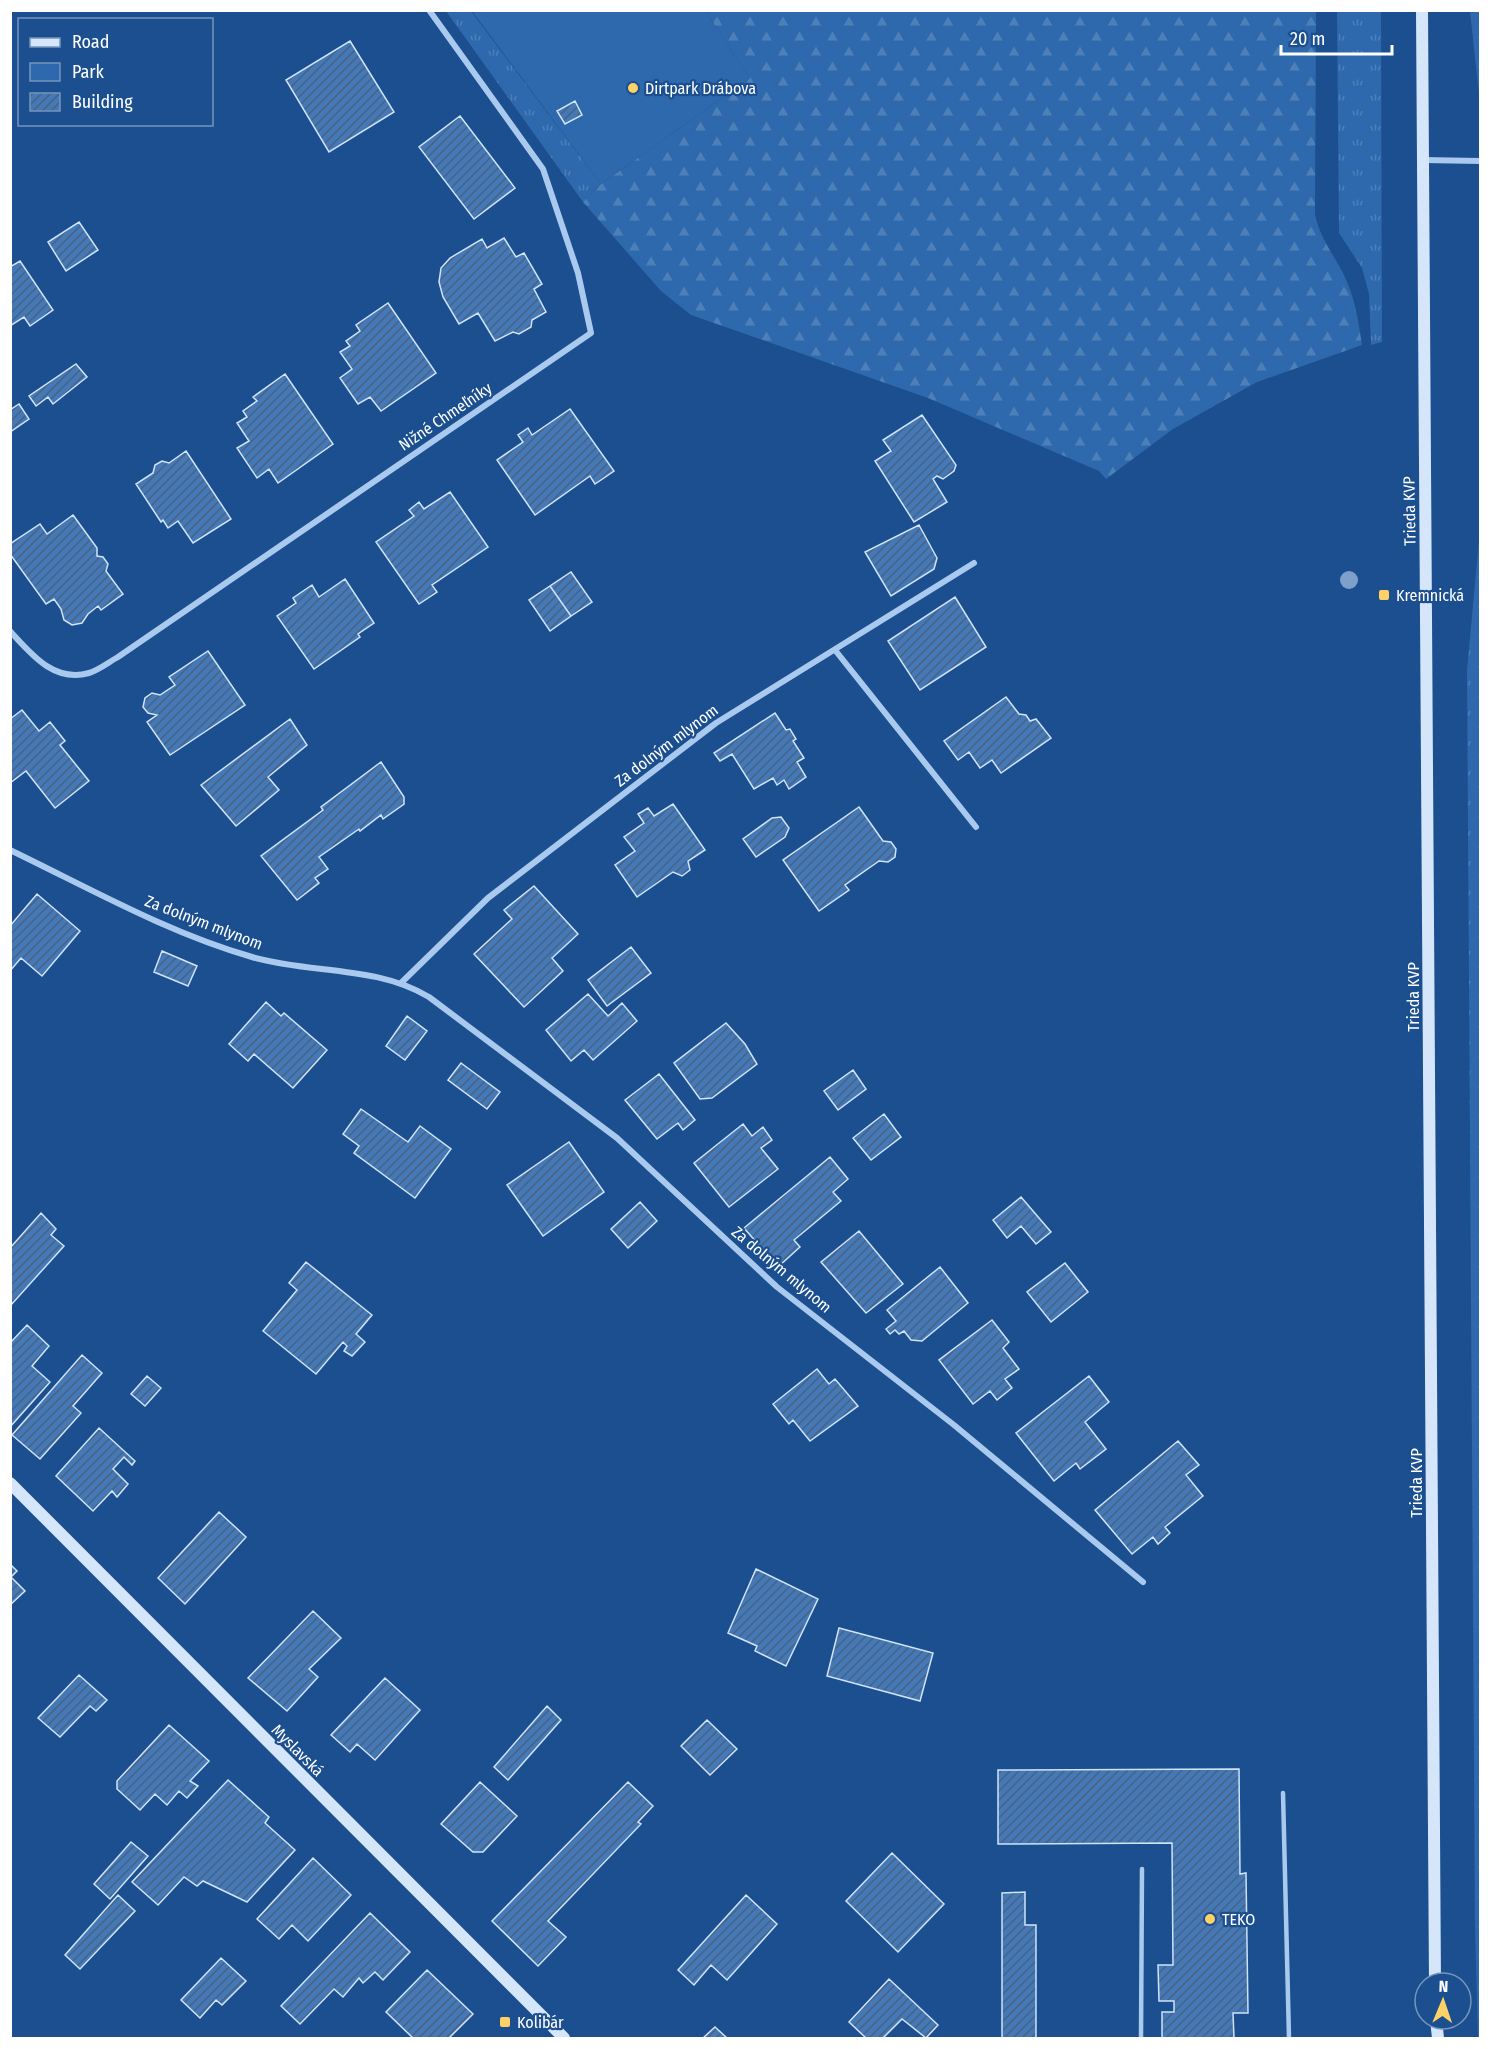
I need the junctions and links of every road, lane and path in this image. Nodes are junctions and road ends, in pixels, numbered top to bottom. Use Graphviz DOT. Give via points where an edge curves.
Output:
graph roads {
  1 [pos="429,10"];
  2 [pos="1422,10"];
  3 [pos="1422,160"];
  4 [pos="1480,161"];
  5 [pos="974,563"];
  6 [pos="10,631"];
  7 [pos="835,650"];
  8 [pos="976,827"];
  9 [pos="10,850"];
  10 [pos="401,983"];
  11 [pos="10,1483"];
  12 [pos="1143,1582"];
  13 [pos="1283,1793"];
  14 [pos="1142,1869"];
  15 [pos="1435,1971"];
  16 [pos="564,2038"];
  17 [pos="1141,2038"];
  18 [pos="1289,2038"];
  1 -- 6 [label="street, Nižné Chmeľníky" via="543,169 578,273 591,333 118,657 89,673 65,674 42,665"];
  2 -- 3 [label="street, Trieda KVP"];
  3 -- 4 [label="street"];
  3 -- 15 [label="street, Trieda KVP"];
  5 -- 7 [label="street, Za dolným mlynom"];
  7 -- 8 [label="street"];
  7 -- 10 [label="street, Za dolným mlynom" via="697,737 488,898"];
  9 -- 10 [label="street, Za dolným mlynom" via="146,916 254,958"];
  10 -- 12 [label="street, Za dolným mlynom" via="429,997 596,1121 777,1287 937,1411"];
  11 -- 16 [label="street, Myslavská"];
  13 -- 18 [label="lane"];
  14 -- 17 [label="lane"];
}
